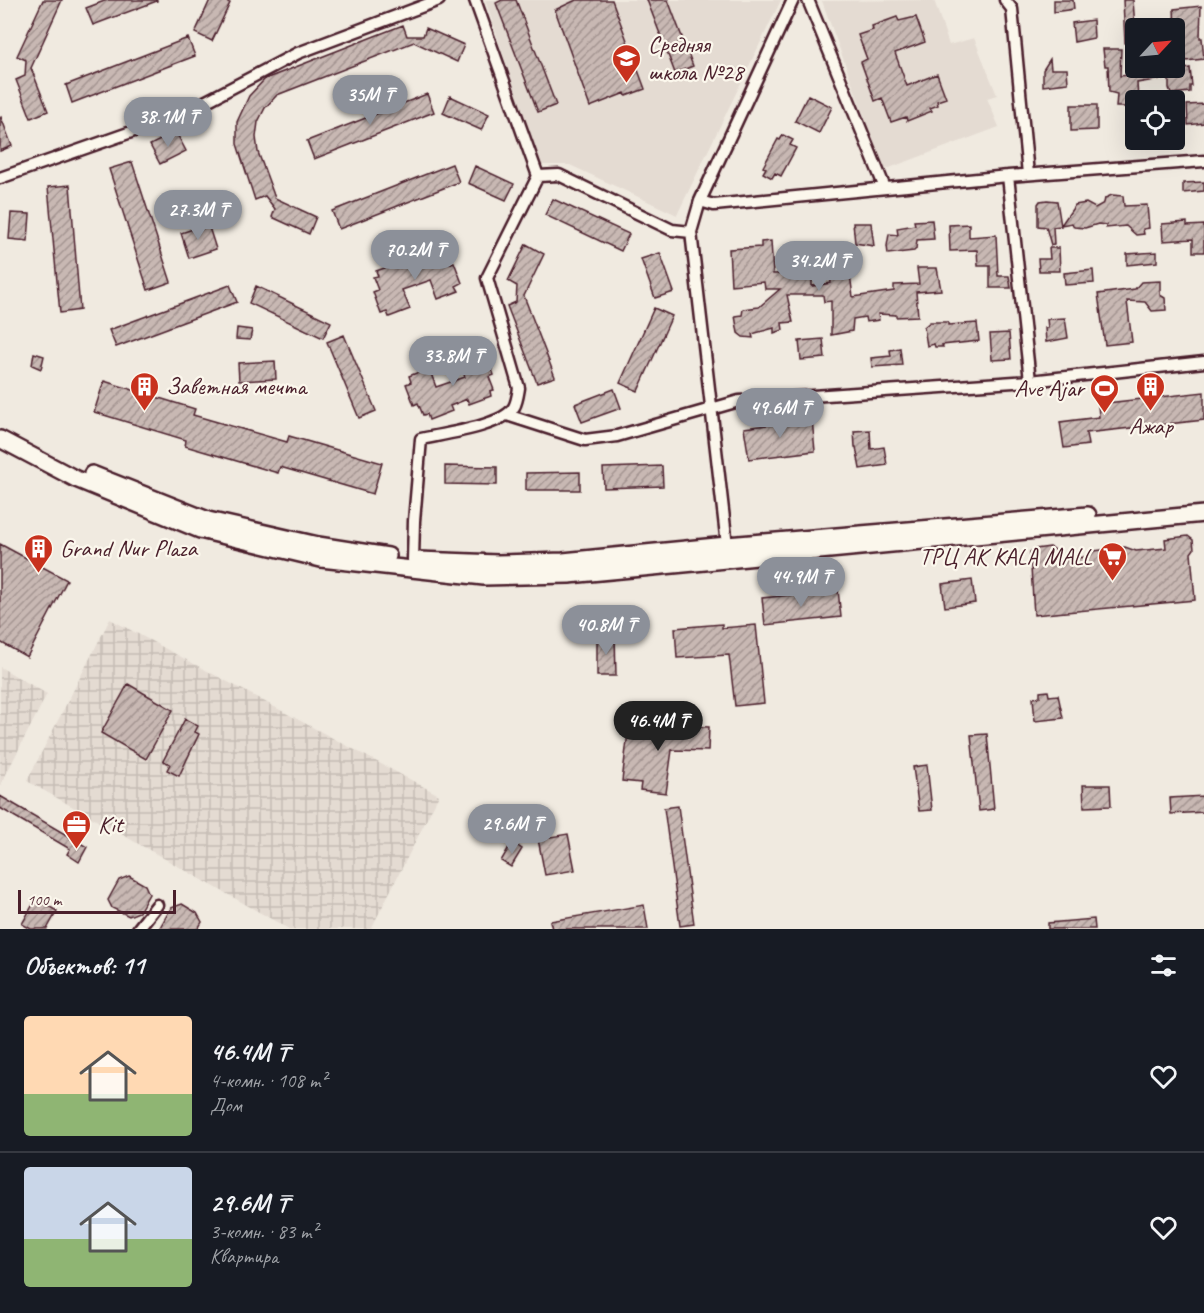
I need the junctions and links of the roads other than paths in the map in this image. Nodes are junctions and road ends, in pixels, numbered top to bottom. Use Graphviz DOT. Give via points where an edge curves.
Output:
graph roads {
  1 [pos="475,0"];
  2 [pos="793,0"];
  3 [pos="808,0"];
  4 [pos="1005,0"];
  5 [pos="434,1"];
  6 [pos="1204,161"];
  7 [pos="1028,174"];
  8 [pos="538,176"];
  9 [pos="1008,176"];
  10 [pos="0,178"];
  11 [pos="885,188"];
  12 [pos="700,201"];
  13 [pos="691,232"];
  14 [pos="1204,362"];
  15 [pos="1030,381"];
  16 [pos="710,408"];
  17 [pos="507,415"];
  18 [pos="0,430"];
  19 [pos="0,439"];
  20 [pos="28,449"];
  21 [pos="1204,506"];
  22 [pos="1204,514"];
  23 [pos="728,552"];
  24 [pos="413,564"];
  25 [pos="157,905"];
  26 [pos="138,929"];
  1 -- 8 [label="street"];
  2 -- 12 [label="street"];
  3 -- 11 [label="street"];
  4 -- 7 [label="street" via="1012,9"];
  5 -- 10 [label="street" via="298,53 187,110"];
  6 -- 7 [label="street"];
  7 -- 9 [label="street"];
  8 -- 13 [label="street" via="559,175 672,230"];
  8 -- 17 [label="street" via="487,278 519,388 514,407"];
  9 -- 11 [label="street"];
  9 -- 15 [label="street"];
  11 -- 12 [label="street" via="714,205"];
  12 -- 13 [label="street"];
  13 -- 16 [label="street"];
  14 -- 15 [label="street"];
  15 -- 16 [label="street" via="739,401"];
  16 -- 17 [label="street" via="617,436 585,440"];
  16 -- 23 [label="street"];
  17 -- 24 [label="street" via="422,440"];
  18 -- 20 [label="main road"];
  19 -- 20 [label="main road"];
  20 -- 24 [label="main road" via="208,519"];
  21 -- 23 [label="main road"];
  22 -- 23 [label="main road"];
  23 -- 24 [label="main road"];
  25 -- 26 [label="street"];
}
